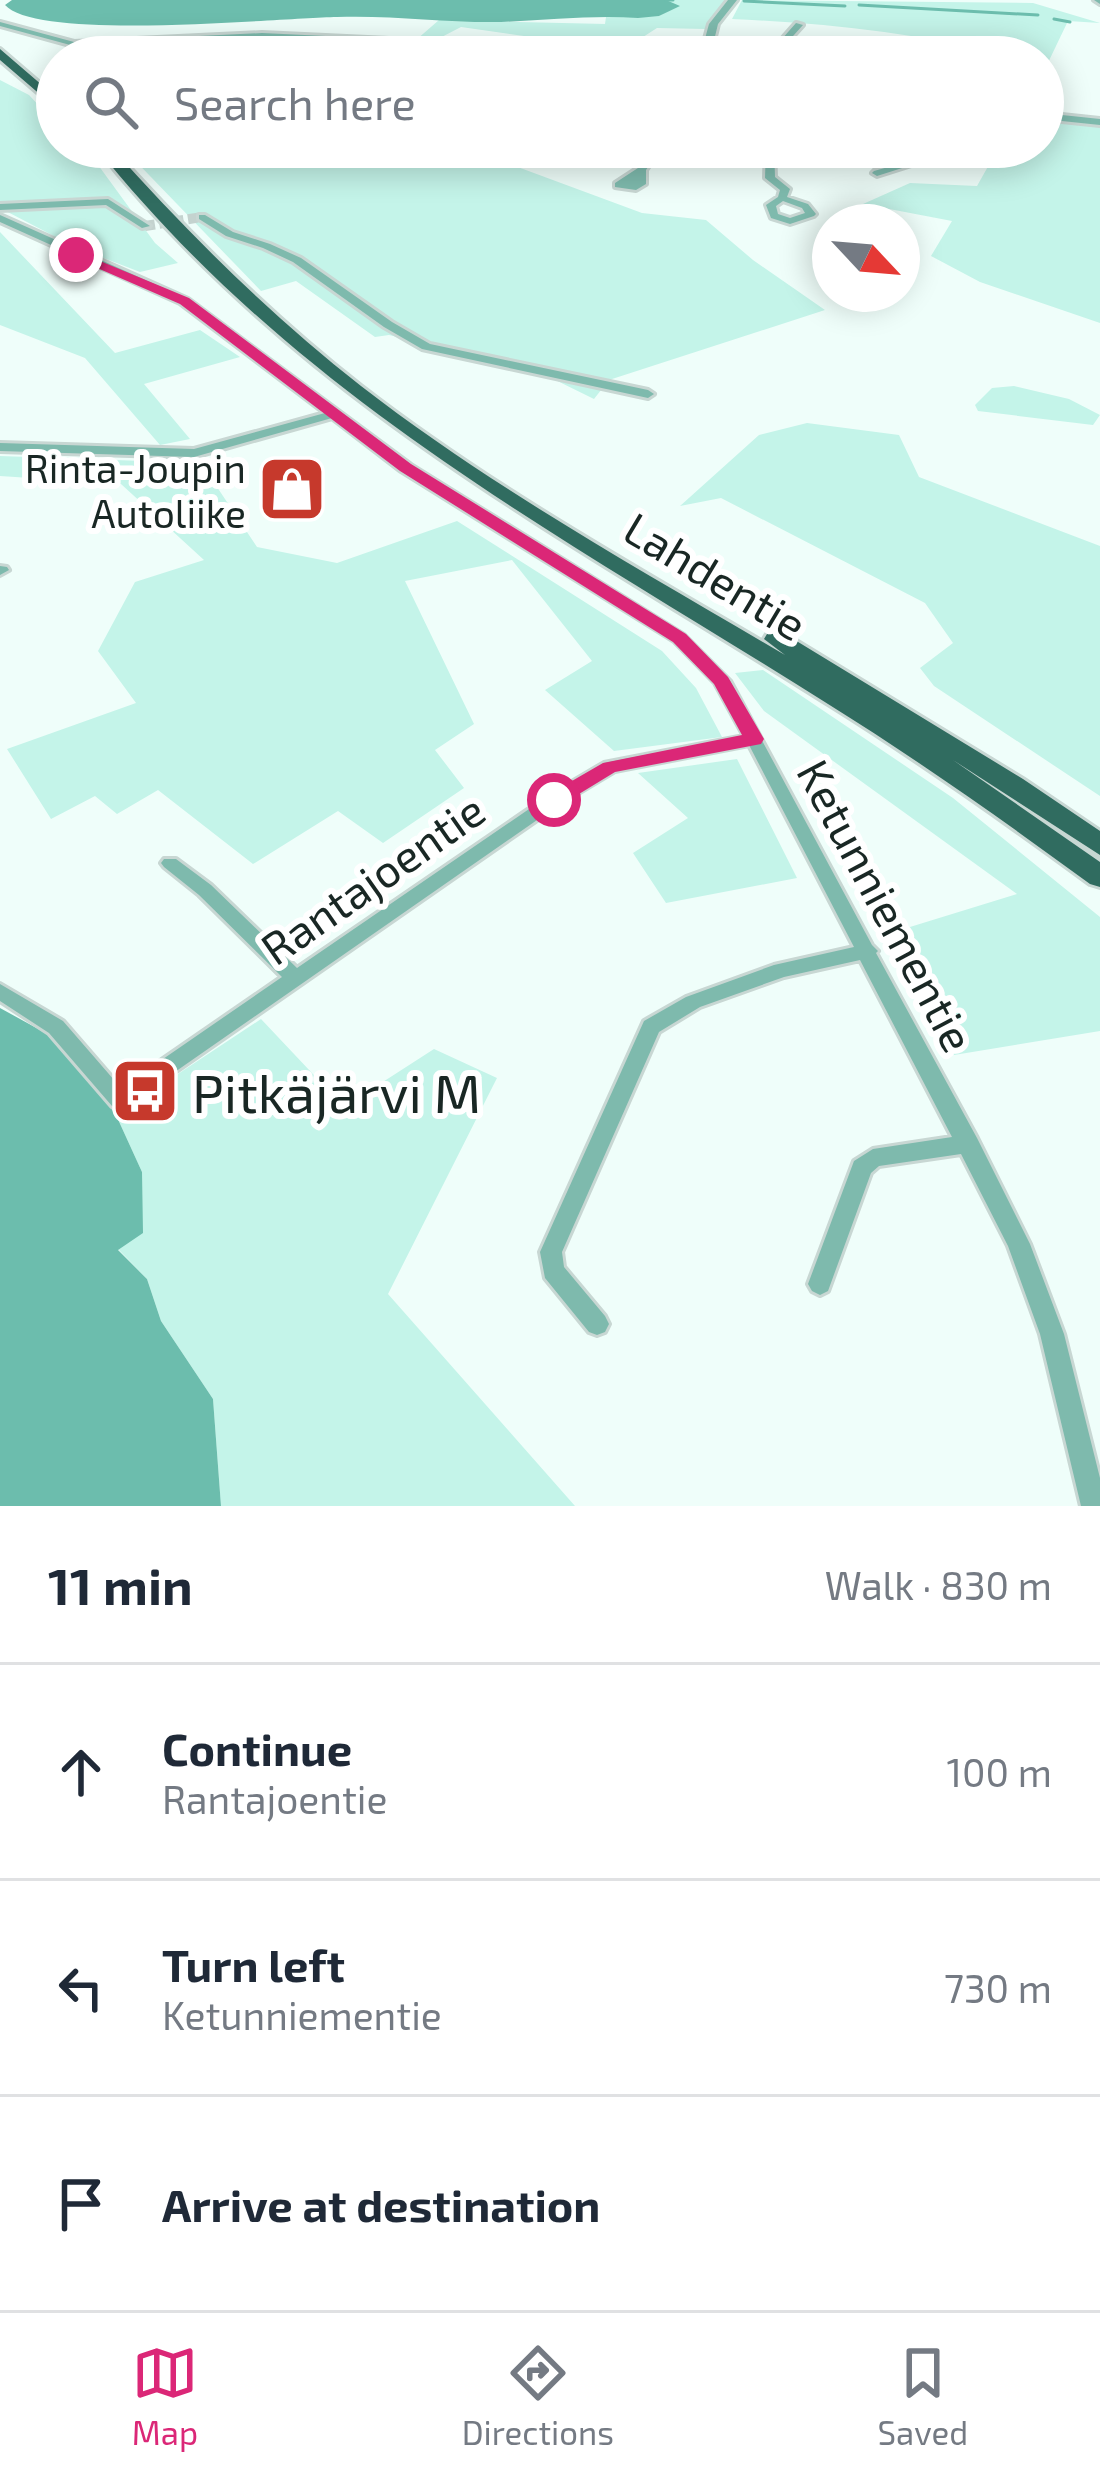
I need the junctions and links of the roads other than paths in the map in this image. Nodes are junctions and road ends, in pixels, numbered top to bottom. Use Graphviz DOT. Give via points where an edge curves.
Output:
graph roads {
  1 [pos="733,0"];
  2 [pos="0,24"];
  3 [pos="799,26"];
  4 [pos="241,36"];
  5 [pos="277,36"];
  6 [pos="711,36"];
  7 [pos="788,36"];
  8 [pos="36,37"];
  9 [pos="0,53"];
  10 [pos="36,86"];
  11 [pos="1064,118"];
  12 [pos="1100,122"];
  13 [pos="122,168"];
  14 [pos="770,168"];
  15 [pos="893,168"];
  16 [pos="877,173"];
  17 [pos="782,198"];
  18 [pos="0,207"];
  19 [pos="202,217"];
  20 [pos="0,218"];
  21 [pos="145,226"];
  22 [pos="294,339"];
  23 [pos="648,394"];
  24 [pos="331,415"];
  25 [pos="0,447"];
  26 [pos="754,739"];
  27 [pos="1100,845"];
  28 [pos="170,863"];
  29 [pos="1100,877"];
  30 [pos="868,951"];
  31 [pos="295,978"];
  32 [pos="0,991"];
  33 [pos="969,1144"];
  34 [pos="820,1283"];
  35 [pos="597,1324"];
  36 [pos="1094,1506"];
  1 -- 6 [label="street"];
  2 -- 8 [label="street"];
  3 -- 7 [label="street"];
  4 -- 5 [label="street"];
  9 -- 10 [label="highway"];
  11 -- 12 [label="street"];
  13 -- 22 [label="highway, Lahdentie"];
  14 -- 17 [label="street"];
  15 -- 16 [label="street"];
  18 -- 21 [label="street" via="108,202"];
  19 -- 23 [label="street" via="223,235 291,258 426,347"];
  20 -- 24 [label="street, Ketunniementie" via="184,301"];
  22 -- 27 [label="highway, Lahdentie"];
  22 -- 29 [label="highway, Lahdentie" via="395,421 838,698"];
  24 -- 25 [label="street" via="194,453"];
  24 -- 26 [label="street, Ketunniementie" via="486,522 680,638 722,681"];
  26 -- 30 [label="street, Ketunniementie"];
  26 -- 31 [label="street, Rantajoentie" via="610,767"];
  28 -- 31 [label="street"];
  30 -- 33 [label="street, Ketunniementie"];
  30 -- 35 [label="street" via="781,970 693,1002 651,1027 551,1252 553,1271"];
  31 -- 32 [label="street, Rantajoentie" via="119,1100 56,1027"];
  33 -- 34 [label="street" via="873,1158 862,1168"];
  33 -- 36 [label="street, Ketunniementie" via="1052,1334"];
}
